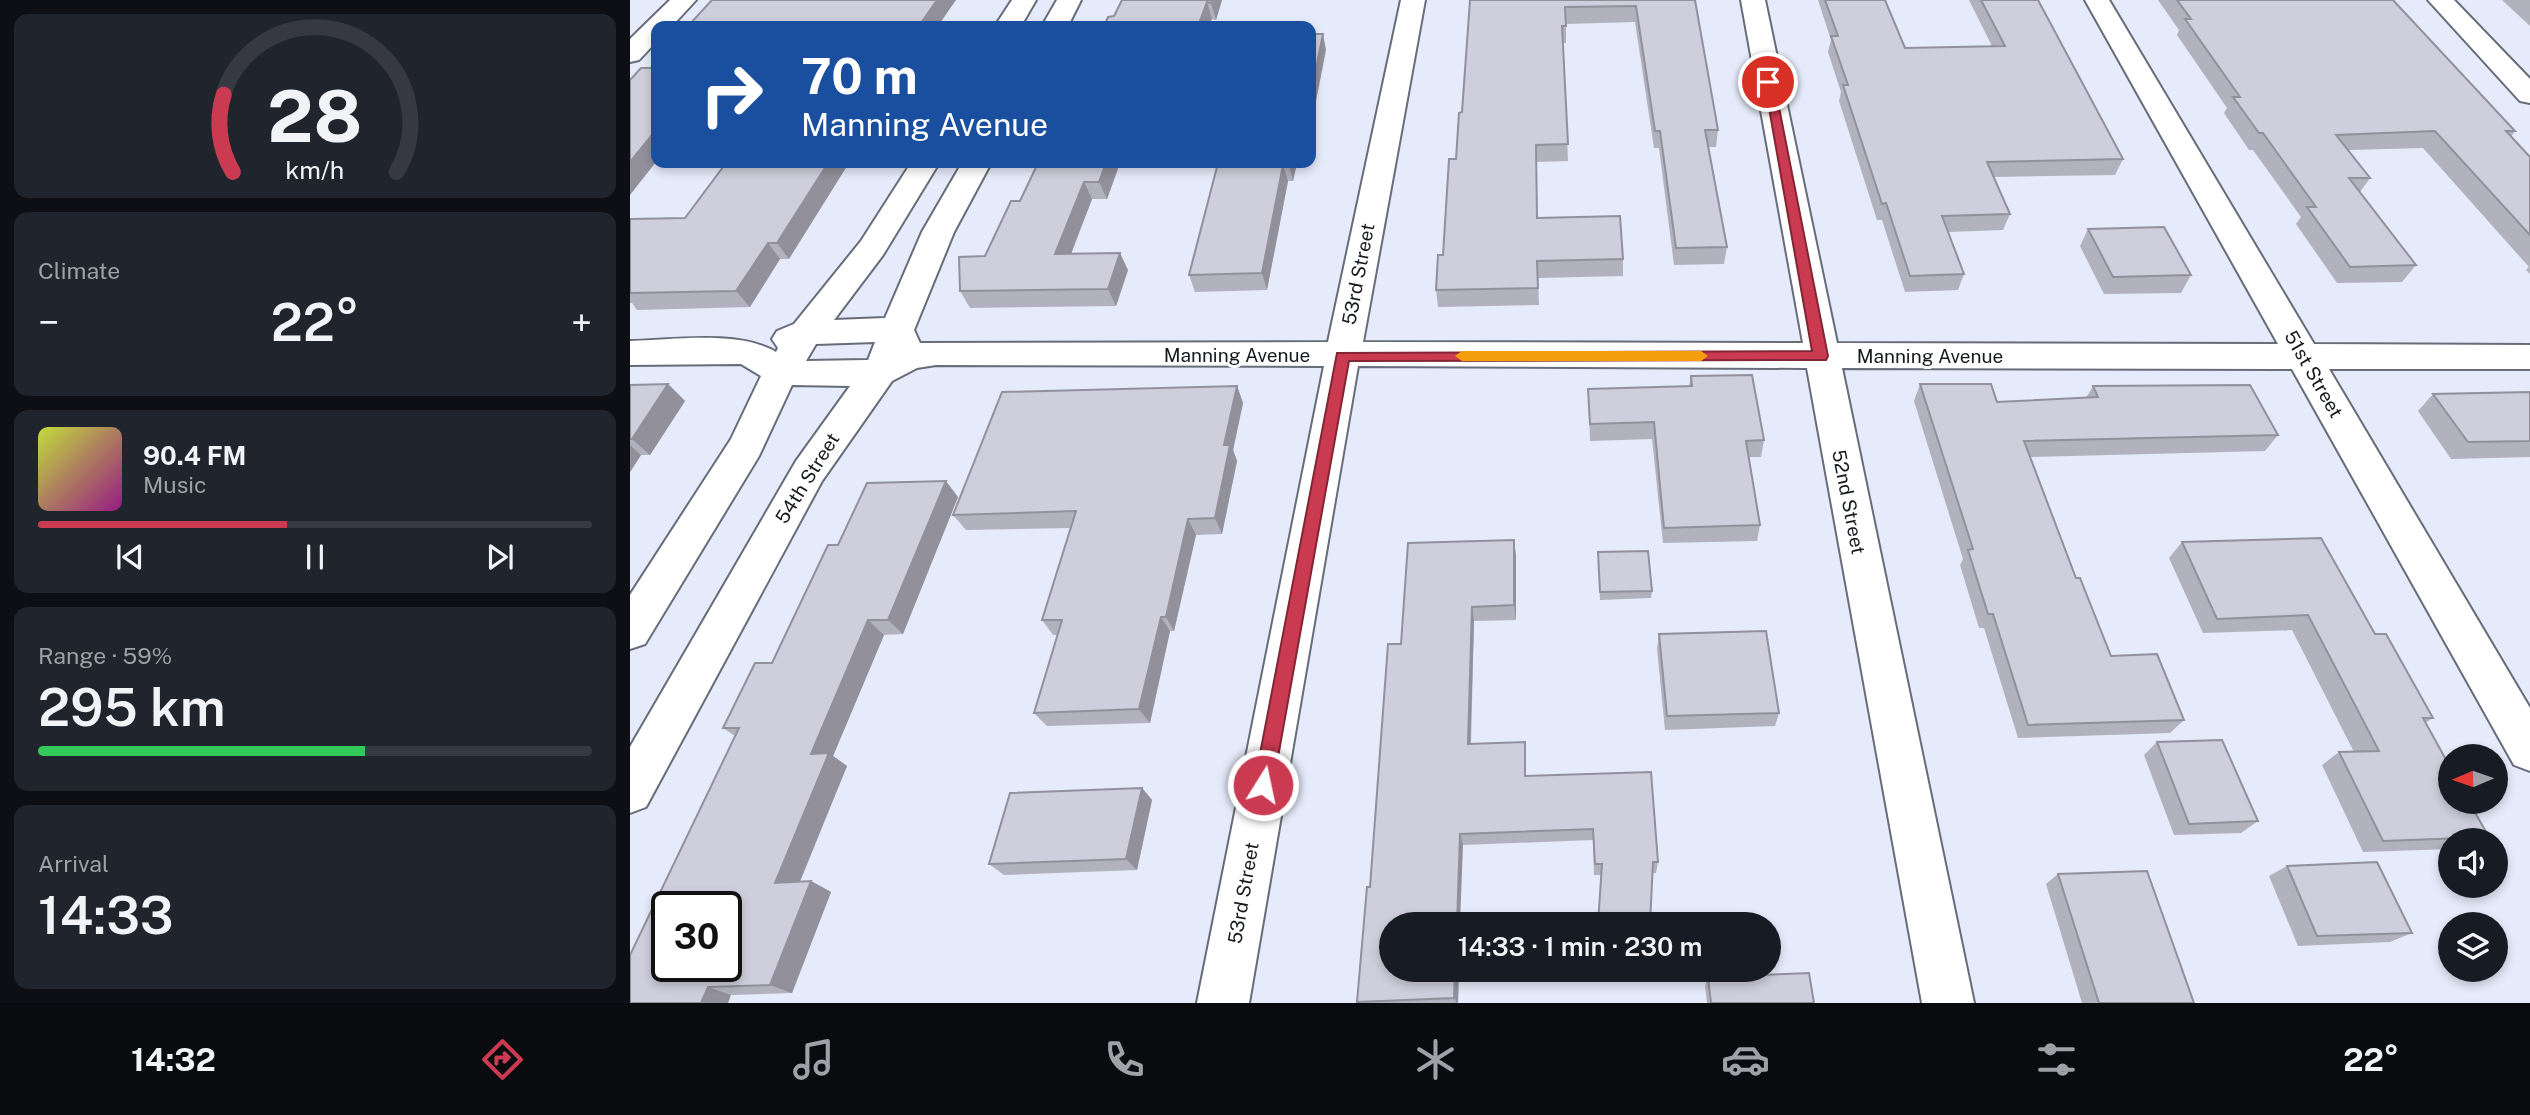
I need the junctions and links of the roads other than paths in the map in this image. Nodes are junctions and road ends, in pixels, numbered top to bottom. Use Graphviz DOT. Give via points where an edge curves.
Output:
graph roads {
  1 [pos="684,0"];
  2 [pos="1024,0"];
  3 [pos="1069,0"];
  4 [pos="1413,0"];
  5 [pos="1753,0"];
  6 [pos="2097,0"];
  7 [pos="2440,0"];
  8 [pos="663,21"];
  9 [pos="1011,21"];
  10 [pos="1058,21"];
  11 [pos="651,33"];
  12 [pos="630,54"];
  13 [pos="2530,95"];
  14 [pos="922,168"];
  15 [pos="974,168"];
  16 [pos="806,332"];
  17 [pos="630,353"];
  18 [pos="895,353"];
  19 [pos="1342,356"];
  20 [pos="1821,356"];
  21 [pos="2304,356"];
  22 [pos="2530,357"];
  23 [pos="766,363"];
  24 [pos="630,631"];
  25 [pos="2530,750"];
  26 [pos="630,791"];
  27 [pos="1223,1003"];
  28 [pos="1948,1003"];
  1 -- 8 [label="street"];
  2 -- 9 [label="street"];
  3 -- 10 [label="street"];
  4 -- 19 [label="street, 53rd Street"];
  5 -- 20 [label="street, 52nd Street"];
  6 -- 21 [label="street, 51st Street"];
  7 -- 13 [label="street"];
  11 -- 12 [label="street"];
  14 -- 16 [label="street" via="872,248"];
  15 -- 18 [label="street, 54th Street" via="938,232"];
  16 -- 18 [label="street, Manning Avenue"];
  16 -- 23 [label="street"];
  17 -- 23 [label="street, Manning Avenue"];
  18 -- 19 [label="street, Manning Avenue"];
  18 -- 23 [label="street, Manning Avenue" via="830,375"];
  18 -- 26 [label="street, 54th Street" via="809,471"];
  19 -- 20 [label="street, Manning Avenue"];
  19 -- 27 [label="street, 53rd Street"];
  20 -- 21 [label="street, Manning Avenue"];
  20 -- 28 [label="street, 52nd Street"];
  21 -- 22 [label="street, Manning Avenue"];
  21 -- 25 [label="street, 51st Street"];
  23 -- 24 [label="street" via="746,446"];
}
